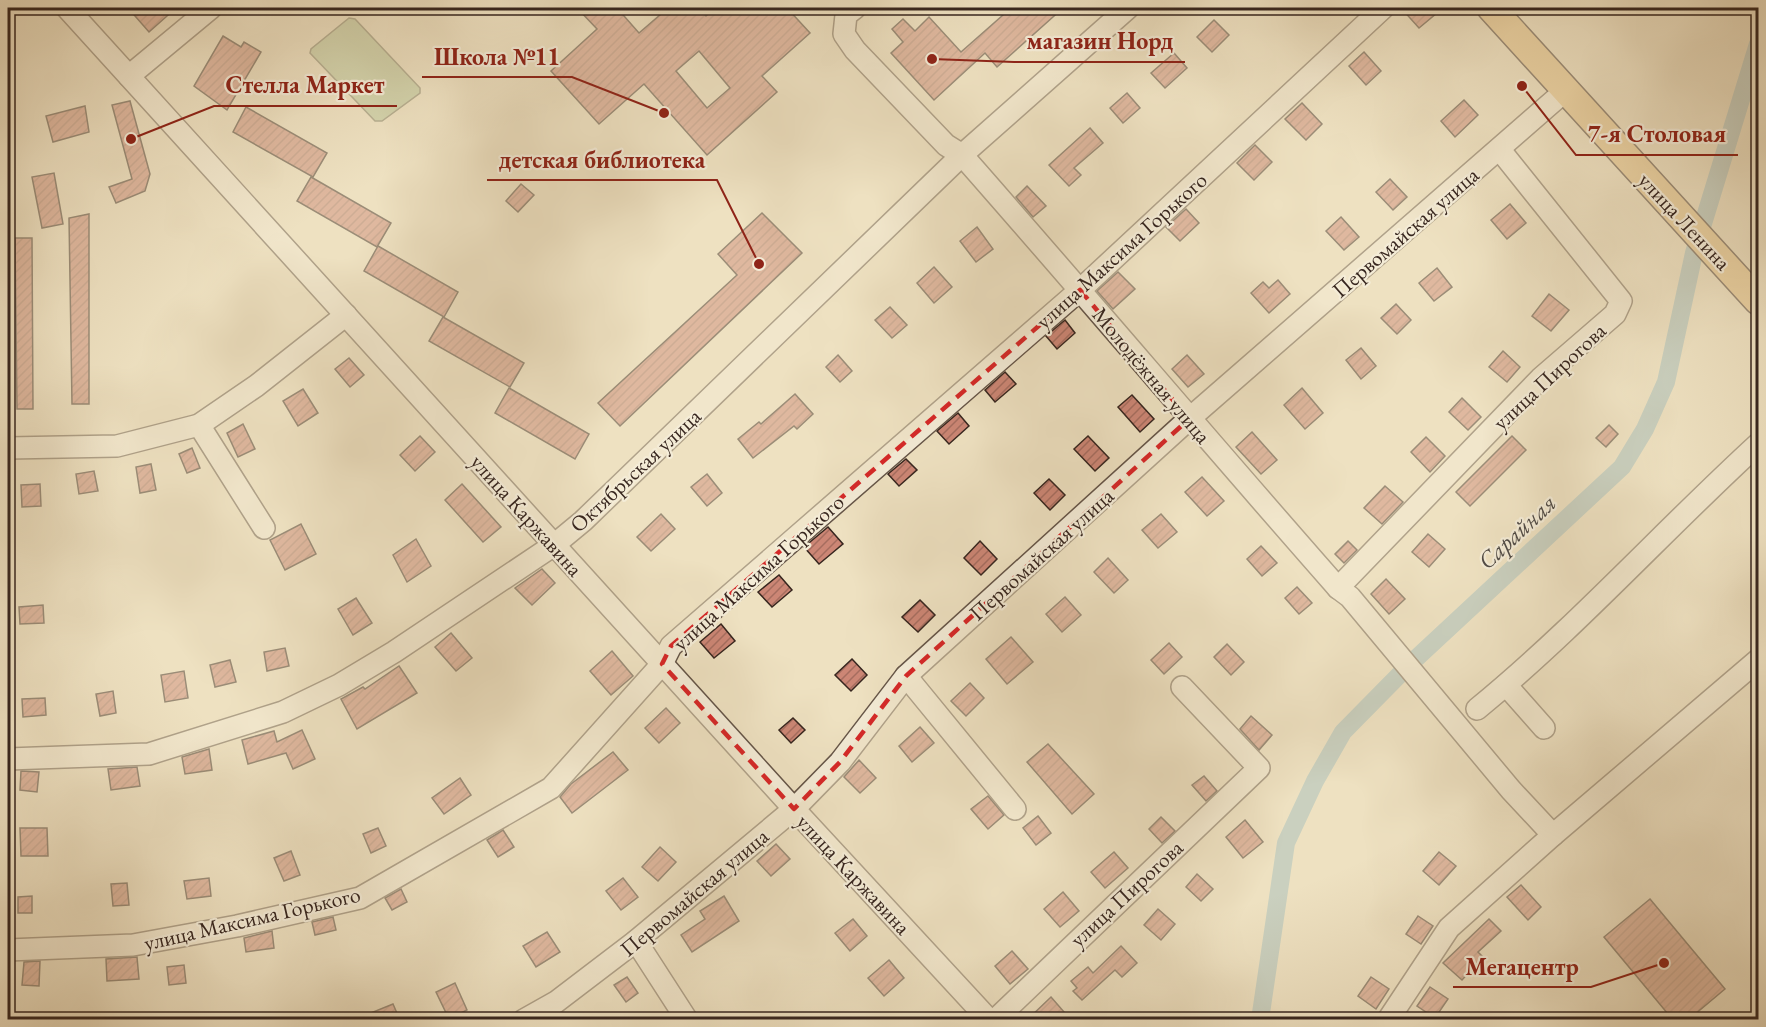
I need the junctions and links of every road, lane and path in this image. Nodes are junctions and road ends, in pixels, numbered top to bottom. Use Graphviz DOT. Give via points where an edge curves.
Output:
graph roads {
  1 [pos="67,8"];
  2 [pos="211,8"];
  3 [pos="855,8"];
  4 [pos="1128,8"];
  5 [pos="1383,8"];
  6 [pos="1495,9"];
  7 [pos="129,76"];
  8 [pos="1565,91"];
  9 [pos="1500,150"];
  10 [pos="962,155"];
  11 [pos="1080,290"];
  12 [pos="1758,301"];
  13 [pos="346,315"];
  14 [pos="1189,419"];
  15 [pos="200,425"];
  16 [pos="1758,444"];
  17 [pos="8,448"];
  18 [pos="264,528"];
  19 [pos="554,545"];
  20 [pos="1344,592"];
  21 [pos="1758,660"];
  22 [pos="662,664"];
  23 [pos="906,676"];
  24 [pos="1506,685"];
  25 [pos="1182,687"];
  26 [pos="1477,710"];
  27 [pos="1544,728"];
  28 [pos="8,759"];
  29 [pos="794,809"];
  30 [pos="1015,809"];
  31 [pos="1553,835"];
  32 [pos="636,941"];
  33 [pos="8,950"];
  34 [pos="524,1020"];
  35 [pos="687,1020"];
  36 [pos="989,1020"];
  37 [pos="995,1020"];
  38 [pos="1388,1020"];
  1 -- 7 [label="street, улица Каржавина"];
  2 -- 7 [label="street"];
  3 -- 10 [label="street, Молодёжная улица" via="846,15 844,34 855,50 946,145"];
  4 -- 10 [label="street, Октябрьская улица"];
  5 -- 11 [label="street, улица Максима Горького"];
  6 -- 8 [label="main road, улица Ленина"];
  7 -- 13 [label="street, улица Каржавина"];
  8 -- 9 [label="street, Первомайская улица"];
  8 -- 12 [label="main road, улица Ленина"];
  9 -- 14 [label="street, Первомайская улица"];
  9 -- 20 [label="street, улица Пирогова" via="1621,301 1615,314 1541,378"];
  10 -- 11 [label="street, Молодёжная улица"];
  10 -- 19 [label="street, Октябрьская улица" via="638,469"];
  11 -- 14 [label="street, Молодёжная улица"];
  11 -- 22 [label="street, улица Максима Горького" via="671,646"];
  13 -- 15 [label="street"];
  13 -- 19 [label="street, улица Каржавина"];
  14 -- 20 [label="street, Молодёжная улица"];
  14 -- 23 [label="street, Первомайская улица"];
  15 -- 17 [label="street" via="117,446"];
  15 -- 18 [label="street"];
  16 -- 24 [label="street"];
  19 -- 22 [label="street, улица Каржавина"];
  19 -- 28 [label="street, Октябрьская улица" via="394,652 283,712 149,754"];
  20 -- 31 [label="street, Молодёжная улица"];
  21 -- 31 [label="street"];
  22 -- 29 [label="street, улица Каржавина"];
  22 -- 33 [label="street, улица Максима Горького" via="551,788 360,898 134,945"];
  23 -- 29 [label="street, Первомайская улица" via="840,762"];
  23 -- 30 [label="street"];
  24 -- 26 [label="street"];
  24 -- 27 [label="street"];
  25 -- 37 [label="street, улица Пирогова" via="1259,768"];
  29 -- 32 [label="street, Первомайская улица"];
  29 -- 36 [label="street, улица Каржавина"];
  31 -- 38 [label="street" via="1449,928"];
  32 -- 34 [label="street, Первомайская улица" via="556,1002"];
  32 -- 35 [label="street"];
}
